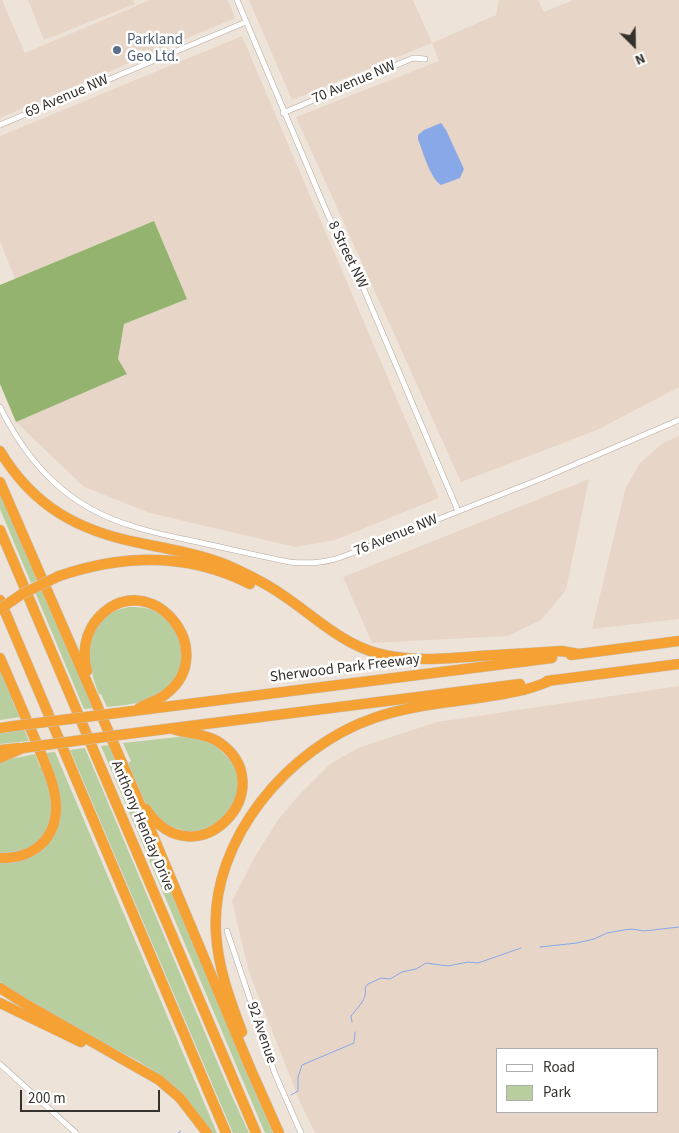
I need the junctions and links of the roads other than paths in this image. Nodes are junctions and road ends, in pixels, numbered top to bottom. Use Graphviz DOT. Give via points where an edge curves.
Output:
graph roads {
  1 [pos="237,0"];
  2 [pos="246,22"];
  3 [pos="425,59"];
  4 [pos="283,113"];
  5 [pos="0,125"];
  6 [pos="0,407"];
  7 [pos="679,420"];
  8 [pos="0,451"];
  9 [pos="0,482"];
  10 [pos="458,511"];
  11 [pos="0,530"];
  12 [pos="0,600"];
  13 [pos="0,609"];
  14 [pos="321,623"];
  15 [pos="679,642"];
  16 [pos="578,654"];
  17 [pos="0,658"];
  18 [pos="679,664"];
  19 [pos="552,680"];
  20 [pos="88,684"];
  21 [pos="131,711"];
  22 [pos="0,728"];
  23 [pos="170,728"];
  24 [pos="23,748"];
  25 [pos="0,750"];
  26 [pos="0,758"];
  27 [pos="136,795"];
  28 [pos="0,858"];
  29 [pos="227,931"];
  30 [pos="0,988"];
  31 [pos="0,1003"];
  32 [pos="116,1055"];
  33 [pos="0,1064"];
  34 [pos="255,1078"];
  35 [pos="76,1133"];
  36 [pos="206,1133"];
  37 [pos="226,1133"];
  38 [pos="256,1133"];
  39 [pos="279,1133"];
  40 [pos="301,1133"];
  1 -- 2 [label="street, 8 Street NW"];
  2 -- 4 [label="street, 8 Street NW"];
  2 -- 5 [label="street, 69 Avenue NW"];
  3 -- 4 [label="street, 70 Avenue NW" via="414,58"];
  4 -- 10 [label="street, 8 Street NW" via="328,215 352,259"];
  6 -- 10 [label="street, 76 Avenue NW" via="22,446 41,470 74,498 102,515 145,530 307,564 336,560"];
  7 -- 10 [label="street, 76 Avenue NW"];
  8 -- 14 [label="highway" via="31,492 73,522 112,537 222,563 275,590"];
  9 -- 20 [label="highway"];
  11 -- 38 [label="highway, Anthony Henday Drive"];
  12 -- 37 [label="highway"];
  13 -- 14 [label="highway, bridge" via="59,576 100,564 146,559 219,570"];
  14 -- 16 [label="highway" via="348,642 400,657 442,659 562,651"];
  15 -- 16 [label="highway, Sherwood Park Freeway"];
  16 -- 21 [label="highway, Sherwood Park Freeway"];
  17 -- 28 [label="highway" via="49,775 56,805 53,826 42,844 26,855"];
  18 -- 19 [label="highway"];
  19 -- 23 [label="highway"];
  19 -- 34 [label="highway" via="524,690 403,710 374,718 318,747 293,766 267,793 232,850 221,884 216,918 220,964"];
  20 -- 21 [label="highway" via="86,643 91,627 101,615 127,602 143,602 158,607 174,619 183,636 186,654 183,671 166,694"];
  20 -- 27 [label="highway"];
  21 -- 22 [label="highway, Sherwood Park Freeway, bridge"];
  23 -- 24 [label="highway, bridge"];
  23 -- 27 [label="highway" via="208,737 228,750 242,778 238,805 213,831 203,835 183,835 164,828 150,816"];
  24 -- 25 [label="highway"];
  24 -- 26 [label="highway"];
  27 -- 34 [label="highway"];
  29 -- 40 [label="street, 92 Avenue" via="275,1074"];
  30 -- 32 [label="highway"];
  31 -- 32 [label="highway" via="110,1056"];
  32 -- 36 [label="highway" via="170,1089 189,1108"];
  33 -- 35 [label="street"];
  34 -- 39 [label="highway"];
}
